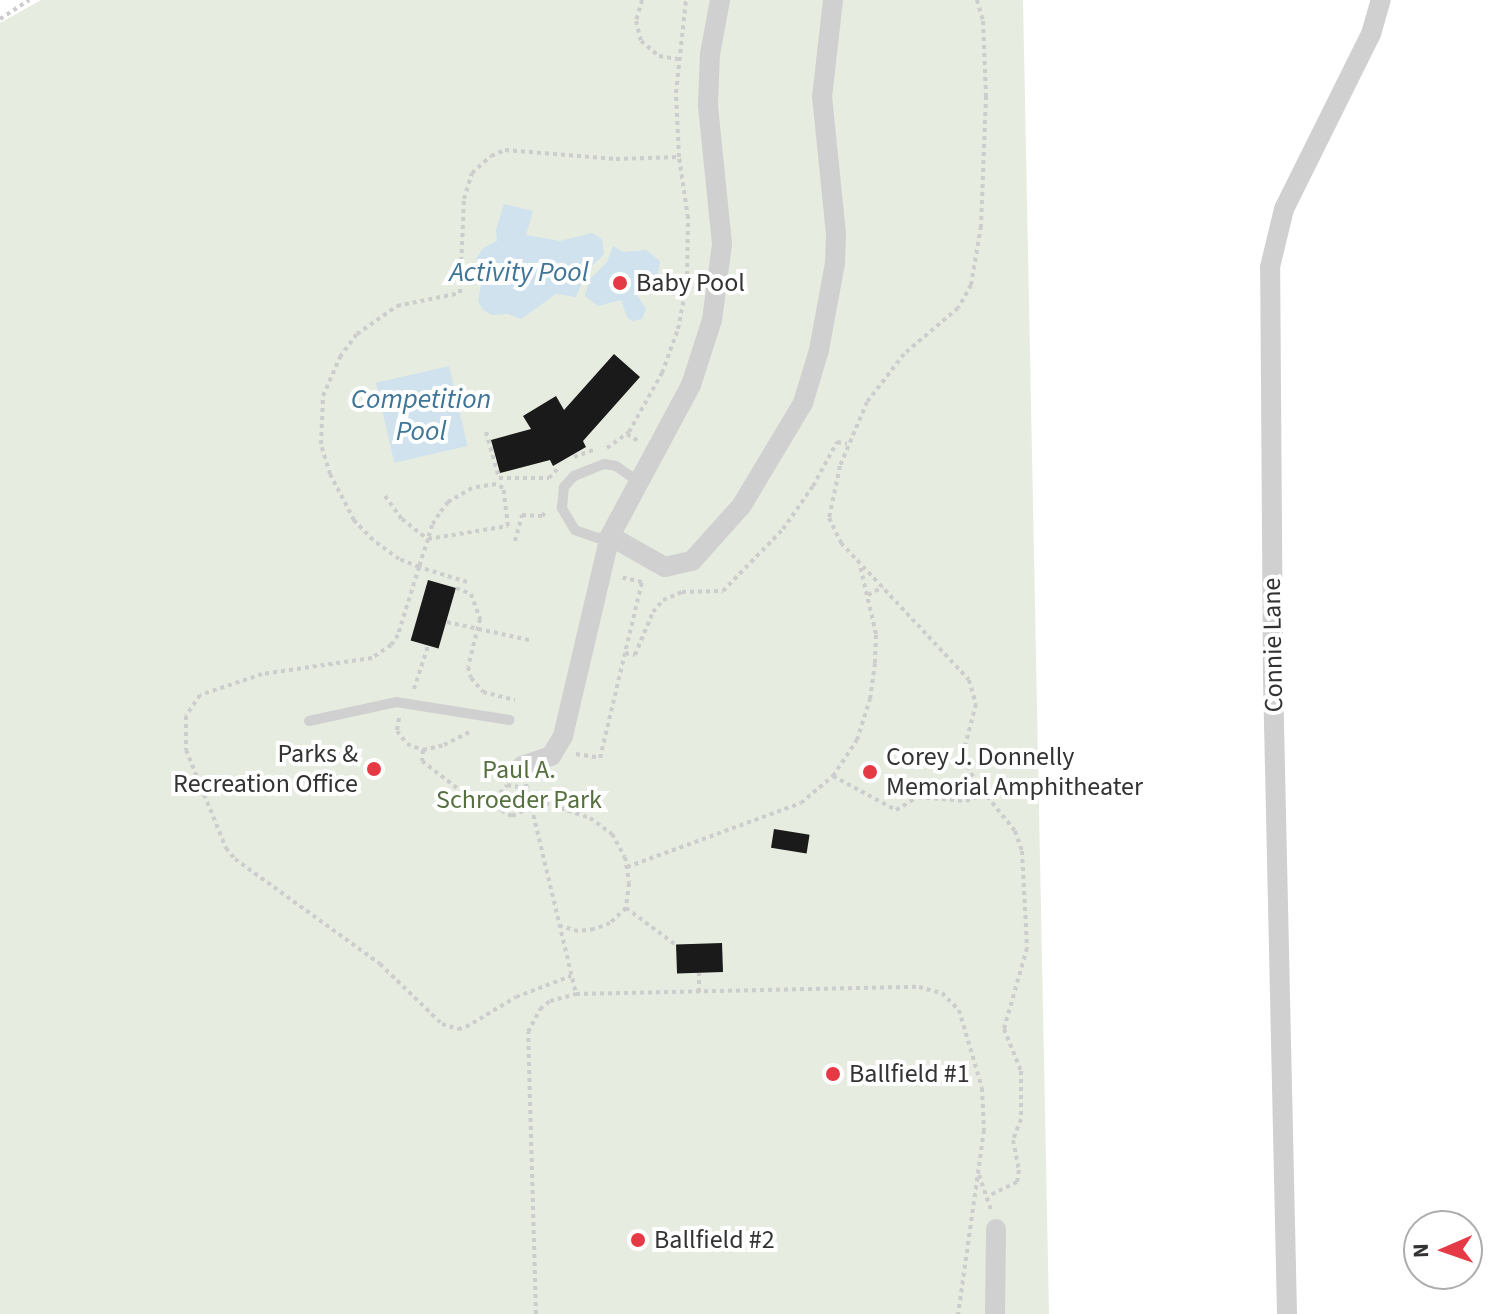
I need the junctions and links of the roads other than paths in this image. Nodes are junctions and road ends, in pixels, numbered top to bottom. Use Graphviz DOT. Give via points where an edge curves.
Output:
graph roads {
  1 [pos="720,0"];
  2 [pos="833,0"];
  3 [pos="1381,0"];
  4 [pos="640,483"];
  5 [pos="610,536"];
  6 [pos="510,720"];
  7 [pos="309,721"];
  8 [pos="522,766"];
  9 [pos="996,1229"];
  10 [pos="995,1314"];
  11 [pos="1287,1314"];
  1 -- 4 [label="street" via="708,105 722,244 719,283 691,385"];
  2 -- 5 [label="street" via="822,97 835,263 803,403 751,493 692,561 665,567"];
  3 -- 11 [label="street, Connie Lane" via="1371,34 1284,209 1270,267"];
  4 -- 5 [label="street"];
  4 -- 5 [label="lane" via="604,464 574,476 564,487 562,508 575,530 586,536"];
  5 -- 8 [label="street" via="563,736 551,756"];
  6 -- 7 [label="lane" via="396,702"];
  9 -- 10 [label="street"];
}
